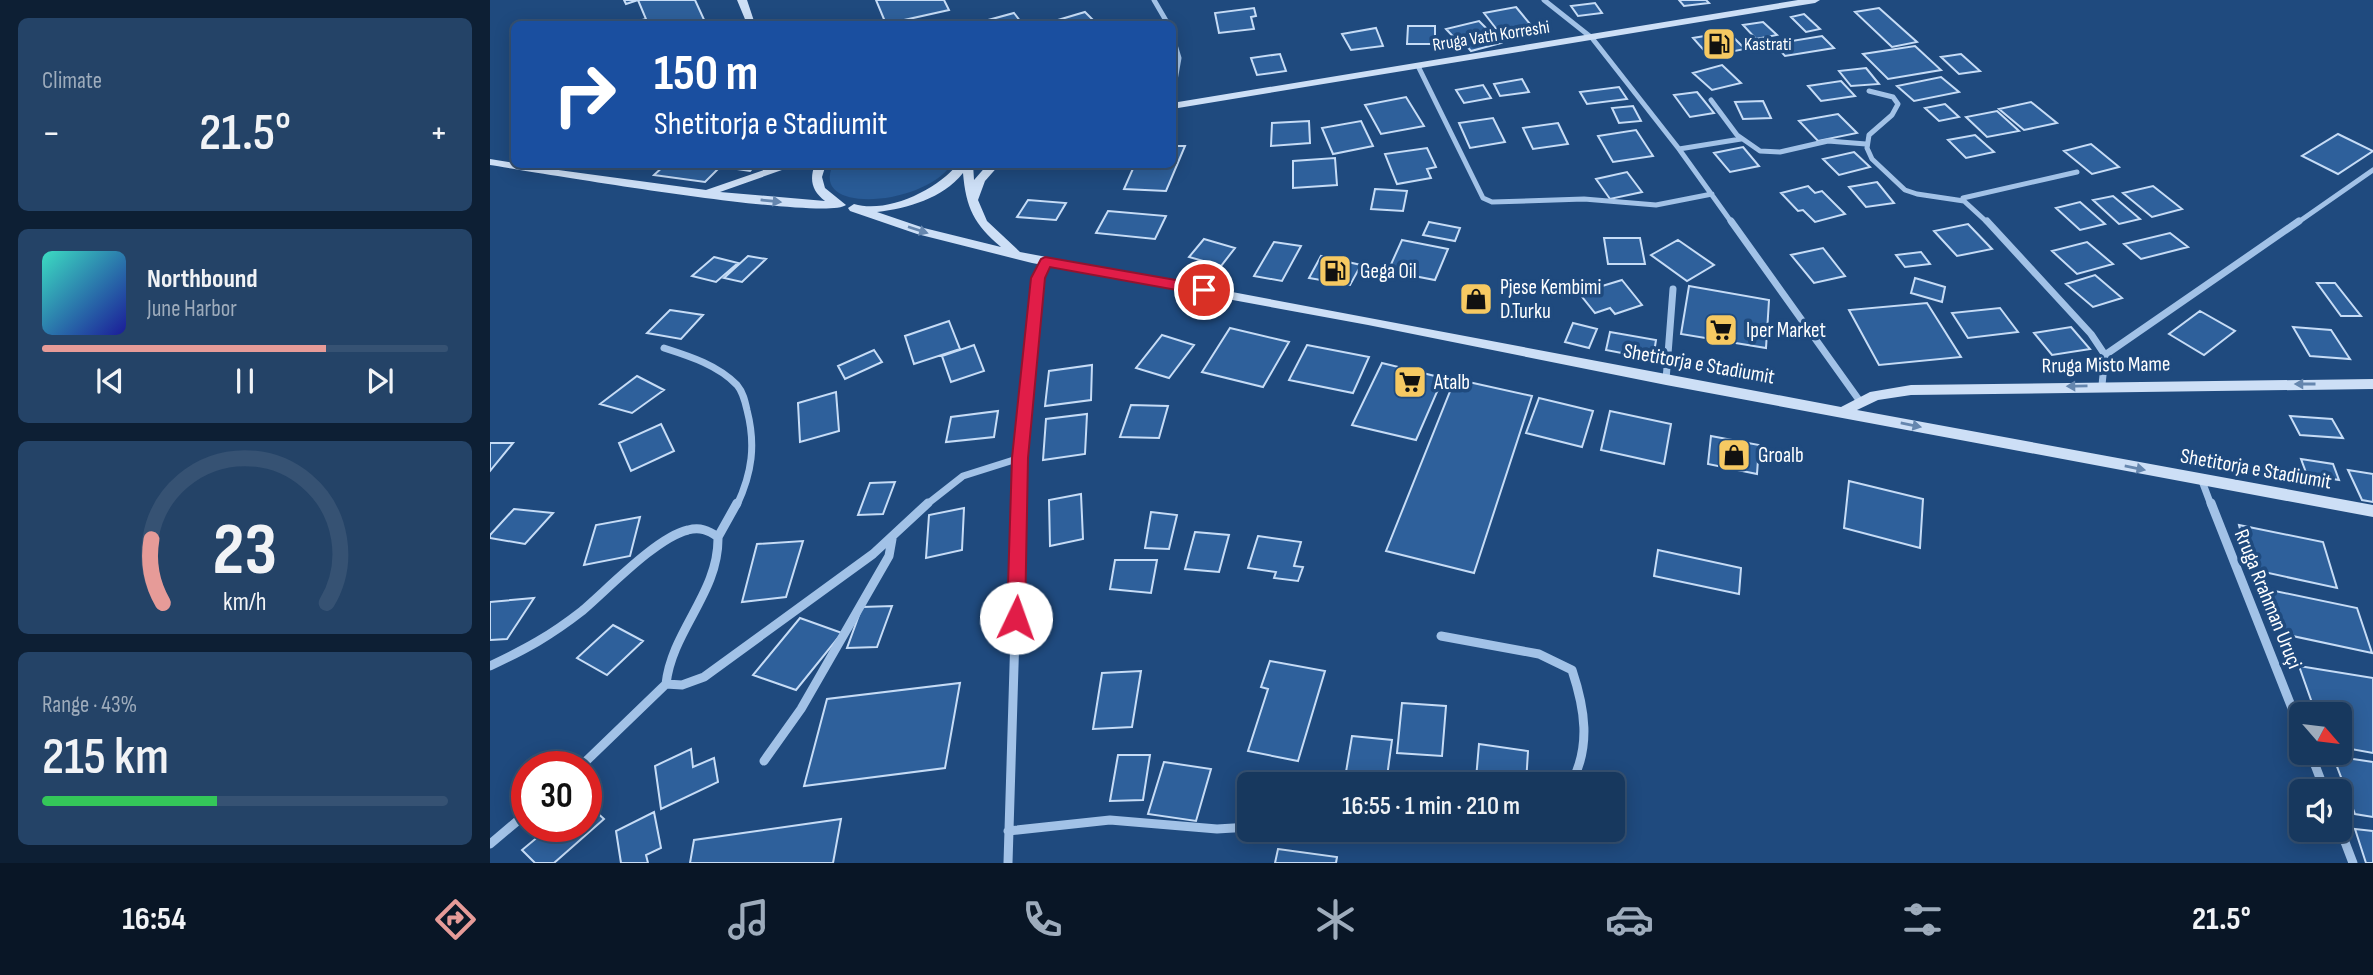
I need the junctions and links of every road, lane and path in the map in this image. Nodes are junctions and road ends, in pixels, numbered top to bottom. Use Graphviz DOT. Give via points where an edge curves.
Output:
graph roads {
  1 [pos="742,0"];
  2 [pos="1154,0"];
  3 [pos="1544,0"];
  4 [pos="1808,1"];
  5 [pos="750,21"];
  6 [pos="1166,21"];
  7 [pos="1592,38"];
  8 [pos="1176,48"];
  9 [pos="1418,66"];
  10 [pos="1176,75"];
  11 [pos="1869,91"];
  12 [pos="1711,100"];
  13 [pos="1176,105"];
  14 [pos="1741,139"];
  15 [pos="1866,144"];
  16 [pos="1679,149"];
  17 [pos="490,162"];
  18 [pos="511,165"];
  19 [pos="531,168"];
  20 [pos="766,168"];
  21 [pos="783,168"];
  22 [pos="812,168"];
  23 [pos="819,168"];
  24 [pos="965,168"];
  25 [pos="966,168"];
  26 [pos="992,168"];
  27 [pos="2373,170"];
  28 [pos="2077,172"];
  29 [pos="816,177"];
  30 [pos="744,182"];
  31 [pos="703,193"];
  32 [pos="1712,194"];
  33 [pos="1963,198"];
  34 [pos="839,205"];
  35 [pos="973,207"];
  36 [pos="854,208"];
  37 [pos="1018,255"];
  38 [pos="1045,262"];
  39 [pos="1673,289"];
  40 [pos="664,348"];
  41 [pos="2105,355"];
  42 [pos="1666,380"];
  43 [pos="2373,384"];
  44 [pos="2102,385"];
  45 [pos="1859,400"];
  46 [pos="1844,412"];
  47 [pos="1020,458"];
  48 [pos="2202,481"];
  49 [pos="2373,511"];
  50 [pos="718,537"];
  51 [pos="892,539"];
  52 [pos="1441,636"];
  53 [pos="490,666"];
  54 [pos="666,684"];
  55 [pos="2290,702"];
  56 [pos="597,751"];
  57 [pos="764,761"];
  58 [pos="1578,772"];
  59 [pos="511,826"];
  60 [pos="1237,828"];
  61 [pos="1009,831"];
  62 [pos="2345,842"];
  63 [pos="490,844"];
  64 [pos="1008,863"];
  65 [pos="2353,863"];
  1 -- 5 [label="main road"];
  2 -- 6 [label="street"];
  3 -- 7 [label="street"];
  4 -- 7 [label="main road, Rruga Vath Korreshi"];
  7 -- 9 [label="main road, Rruga Vath Korreshi"];
  7 -- 16 [label="street"];
  8 -- 10 [label="street"];
  9 -- 13 [label="main road, Rruga Vath Korreshi"];
  9 -- 32 [label="street" via="1483,198 1492,202 1584,199 1656,205"];
  11 -- 15 [label="street" via="1893,97 1898,104 1896,112 1869,134"];
  12 -- 14 [label="street"];
  14 -- 15 [label="street" via="1766,154 1826,142"];
  14 -- 16 [label="street"];
  15 -- 33 [label="street" via="1868,154 1900,188"];
  16 -- 32 [label="street"];
  17 -- 18 [label="main road"];
  19 -- 31 [label="main road"];
  20 -- 30 [label="main road"];
  21 -- 30 [label="main road"];
  22 -- 29 [label="main road"];
  23 -- 29 [label="main road"];
  24 -- 36 [label="main road" via="926,196 897,205"];
  25 -- 35 [label="main road, Shetitorja e Stadiumit"];
  26 -- 35 [label="main road" via="976,187"];
  27 -- 41 [label="street"];
  28 -- 33 [label="street"];
  29 -- 34 [label="main road" via="822,193"];
  30 -- 31 [label="main road"];
  31 -- 34 [label="main road, one-way"];
  32 -- 45 [label="street"];
  33 -- 41 [label="street" via="2069,307"];
  34 -- 36 [label="main road"];
  35 -- 37 [label="main road, Shetitorja e Stadiumit" via="985,228"];
  36 -- 37 [label="main road, Shetitorja e Stadiumit, one-way" via="921,231"];
  37 -- 38 [label="main road, Shetitorja e Stadiumit"];
  38 -- 42 [label="main road, Shetitorja e Stadiumit"];
  38 -- 47 [label="street" via="1038,278"];
  39 -- 42 [label="street"];
  40 -- 50 [label="street" via="701,360 740,388 754,429 753,468"];
  41 -- 44 [label="street"];
  42 -- 46 [label="main road, Shetitorja e Stadiumit"];
  43 -- 44 [label="main road, Rruga Misto Mame, one-way"];
  44 -- 45 [label="main road, Rruga Misto Mame, one-way" via="1911,390 1881,392"];
  45 -- 46 [label="main road, Rruga Misto Mame"];
  46 -- 48 [label="main road, Shetitorja e Stadiumit, one-way"];
  47 -- 51 [label="street" via="964,476 940,492"];
  47 -- 61 [label="street"];
  48 -- 49 [label="main road, Shetitorja e Stadiumit"];
  48 -- 55 [label="street, Rruga Rrahman Uruçi"];
  50 -- 53 [label="street" via="706,529 688,530 667,539 534,646"];
  50 -- 54 [label="street" via="721,551 665,668"];
  51 -- 54 [label="street" via="704,677 682,685"];
  51 -- 57 [label="street" via="889,556 801,709"];
  52 -- 58 [label="street" via="1539,654 1572,670 1584,704 1585,742"];
  54 -- 56 [label="street"];
  59 -- 63 [label="street"];
  60 -- 61 [label="street" via="1110,820"];
  61 -- 64 [label="street"];
  62 -- 65 [label="street"];
}
